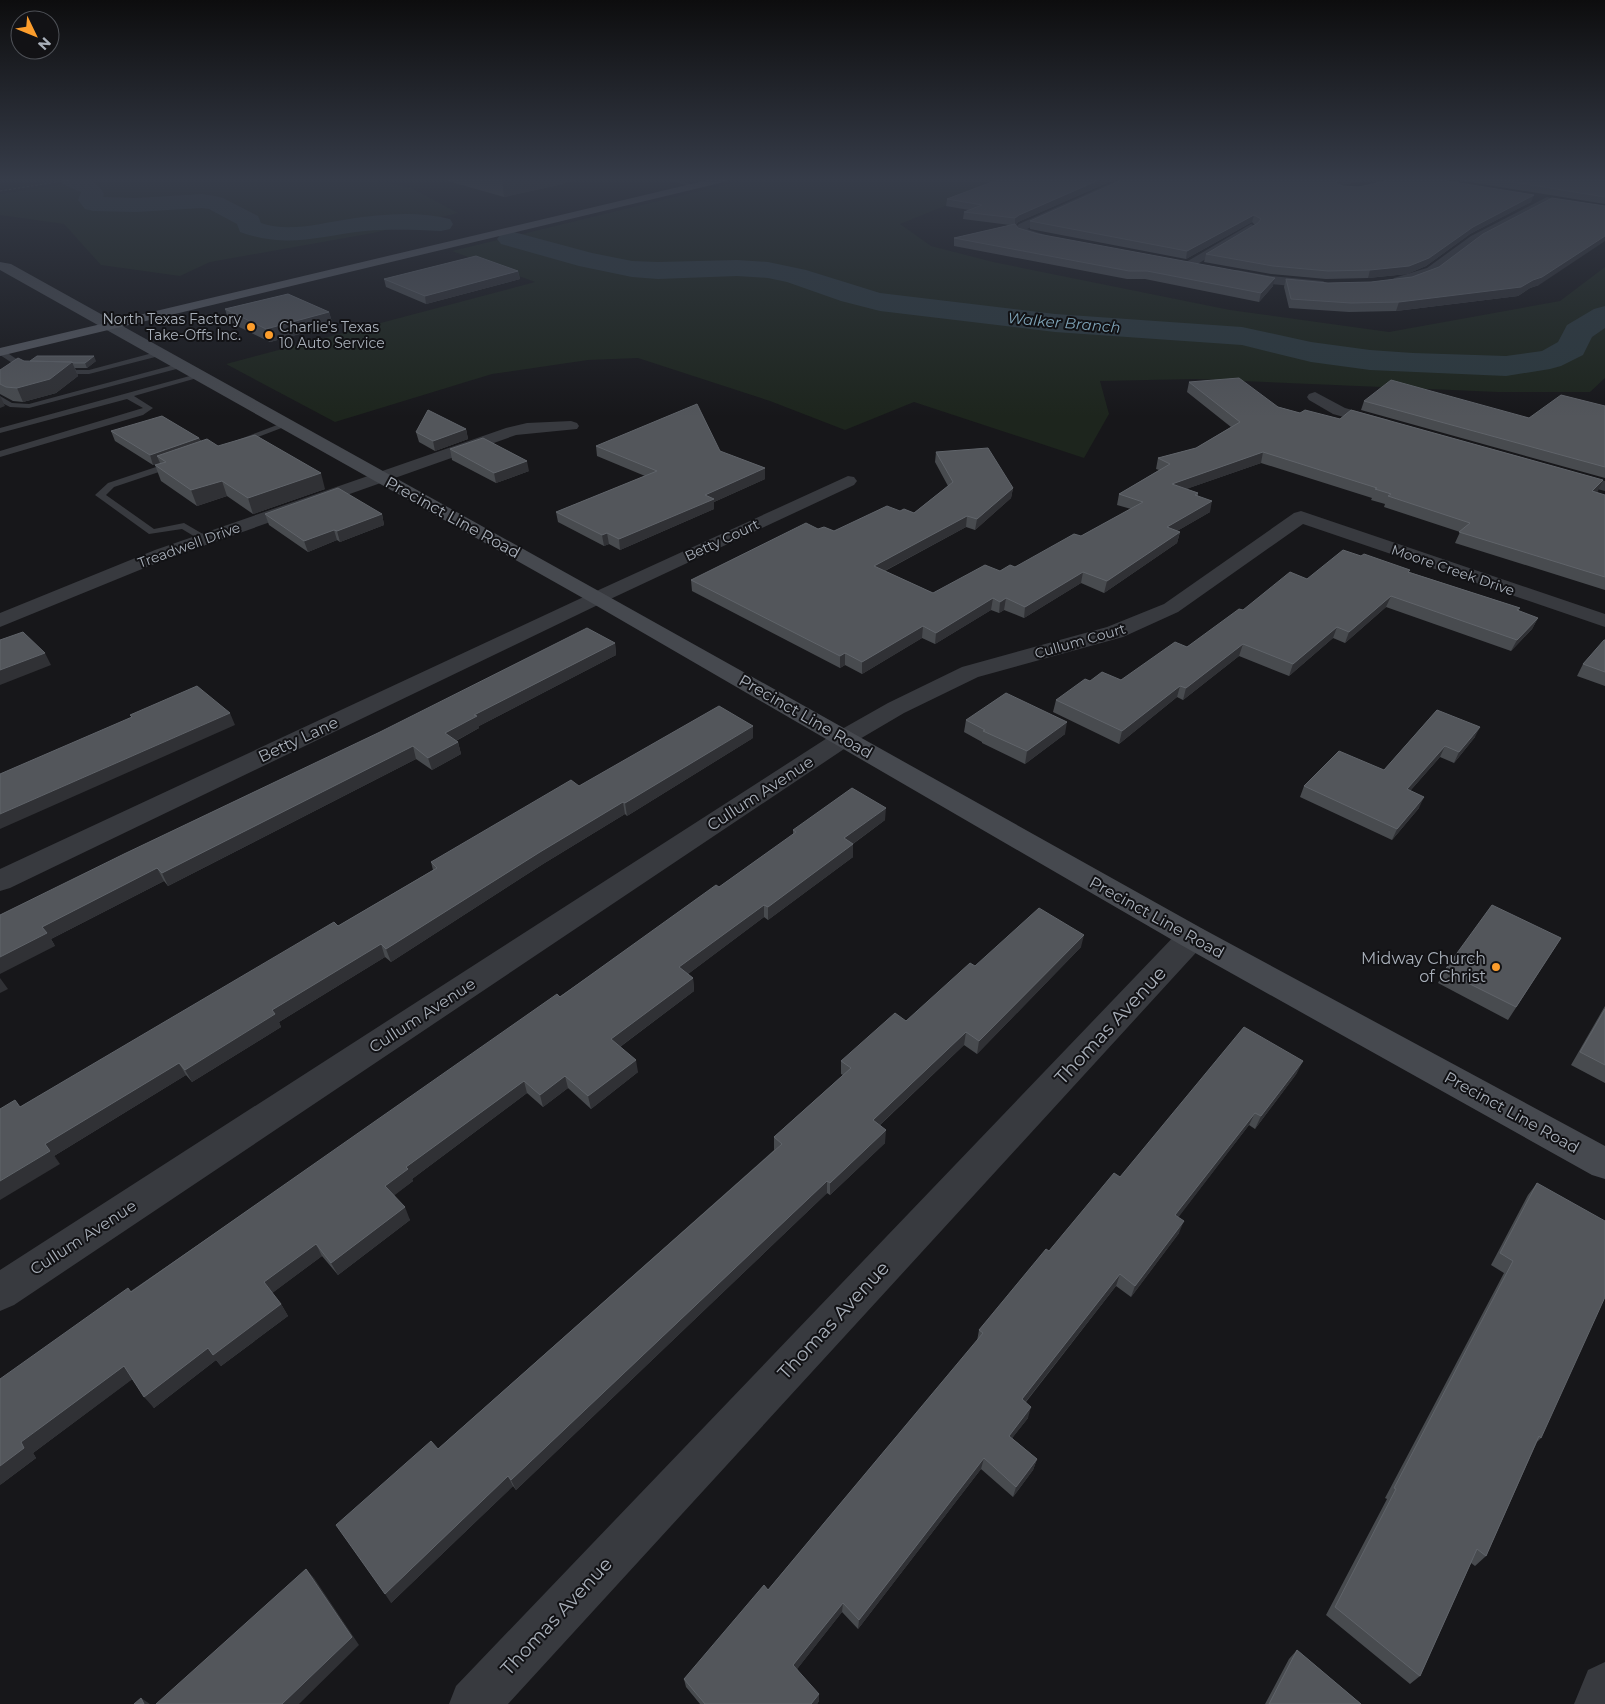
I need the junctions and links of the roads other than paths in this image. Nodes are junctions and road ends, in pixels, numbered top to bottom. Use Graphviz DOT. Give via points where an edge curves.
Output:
graph roads {
  1 [pos="383,259"];
  2 [pos="1192,259"];
  3 [pos="1448,259"];
  4 [pos="2,268"];
  5 [pos="1204,268"];
  6 [pos="1221,271"];
  7 [pos="1389,282"];
  8 [pos="1336,285"];
  9 [pos="113,309"];
  10 [pos="89,315"];
  11 [pos="74,318"];
  12 [pos="110,326"];
  13 [pos="0,352"];
  14 [pos="160,353"];
  15 [pos="191,370"];
  16 [pos="40,371"];
  17 [pos="50,372"];
  18 [pos="128,396"];
  19 [pos="1315,397"];
  20 [pos="0,398"];
  21 [pos="288,424"];
  22 [pos="571,426"];
  23 [pos="1396,427"];
  24 [pos="0,431"];
  25 [pos="232,444"];
  26 [pos="0,454"];
  27 [pos="185,460"];
  28 [pos="1547,470"];
  29 [pos="380,476"];
  30 [pos="848,481"];
  31 [pos="1605,486"];
  32 [pos="1301,518"];
  33 [pos="204,539"];
  34 [pos="597,598"];
  35 [pos="0,621"];
  36 [pos="1605,621"];
  37 [pos="844,738"];
  38 [pos="0,881"];
  39 [pos="1192,937"];
  40 [pos="1605,1164"];
  41 [pos="0,1292"];
  42 [pos="1605,1687"];
  43 [pos="474,1704"];
  44 [pos="1599,1704"];
  1 -- 12 [label="main road"];
  2 -- 5 [label="street" via="1182,264"];
  3 -- 7 [label="street" via="1431,271"];
  4 -- 10 [label="main road, Precinct Line Road"];
  6 -- 8 [label="street" via="1270,280"];
  9 -- 10 [label="main road"];
  10 -- 11 [label="main road"];
  10 -- 12 [label="main road, Precinct Line Road"];
  12 -- 13 [label="main road"];
  12 -- 14 [label="main road, Precinct Line Road"];
  13 -- 16 [label="lane" via="30,371"];
  14 -- 15 [label="main road, Precinct Line Road"];
  14 -- 17 [label="lane" via="89,372"];
  15 -- 18 [label="lane"];
  15 -- 20 [label="lane" via="28,406 10,405"];
  15 -- 21 [label="main road, Precinct Line Road"];
  18 -- 24 [label="lane"];
  18 -- 26 [label="lane" via="149,408 140,414"];
  19 -- 23 [label="street" via="1339,411"];
  21 -- 25 [label="lane"];
  21 -- 29 [label="main road, Precinct Line Road"];
  22 -- 29 [label="street, Treadwell Drive" via="512,431"];
  27 -- 33 [label="lane" via="111,485 100,495 152,532 184,526"];
  28 -- 31 [label="street"];
  29 -- 33 [label="street, Treadwell Drive"];
  29 -- 34 [label="main road, Precinct Line Road"];
  30 -- 34 [label="street, Betty Court"];
  32 -- 36 [label="street, Moore Creek Drive"];
  32 -- 37 [label="street, Cullum Court" via="1171,608 1115,632 970,672"];
  33 -- 35 [label="street, Treadwell Drive"];
  34 -- 37 [label="main road, Precinct Line Road"];
  34 -- 38 [label="street, Betty Lane"];
  37 -- 39 [label="main road, Precinct Line Road"];
  37 -- 41 [label="street, Cullum Avenue"];
  39 -- 40 [label="main road, Precinct Line Road"];
  39 -- 43 [label="street, Thomas Avenue"];
  42 -- 44 [label="street"];
}
